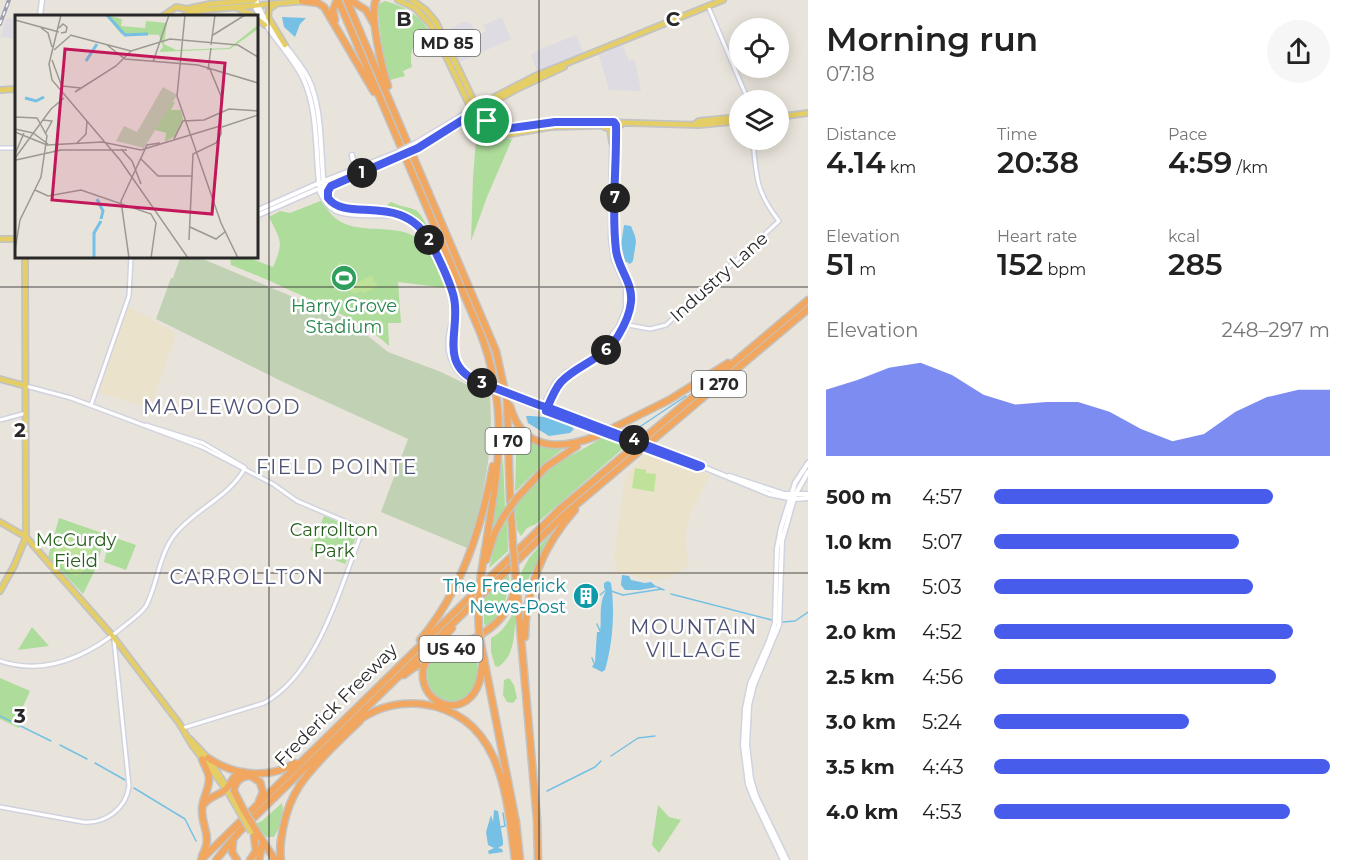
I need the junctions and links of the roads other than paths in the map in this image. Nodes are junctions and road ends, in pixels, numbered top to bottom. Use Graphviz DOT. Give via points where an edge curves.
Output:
graph roads {
  1 [pos="42,0"];
  2 [pos="237,0"];
  3 [pos="314,0"];
  4 [pos="376,0"];
  5 [pos="398,0"];
  6 [pos="412,0"];
  7 [pos="723,0"];
  8 [pos="302,1"];
  9 [pos="350,1"];
  10 [pos="254,2"];
  11 [pos="337,2"];
  12 [pos="278,3"];
  13 [pos="231,4"];
  14 [pos="708,6"];
  15 [pos="181,9"];
  16 [pos="171,14"];
  17 [pos="40,15"];
  18 [pos="183,15"];
  19 [pos="185,15"];
  20 [pos="253,15"];
  21 [pos="258,19"];
  22 [pos="265,25"];
  23 [pos="377,33"];
  24 [pos="343,37"];
  25 [pos="285,45"];
  26 [pos="15,89"];
  27 [pos="0,90"];
  28 [pos="744,90"];
  29 [pos="471,94"];
  30 [pos="467,102"];
  31 [pos="489,102"];
  32 [pos="478,108"];
  33 [pos="472,111"];
  34 [pos="462,115"];
  35 [pos="808,115"];
  36 [pos="789,116"];
  37 [pos="729,120"];
  38 [pos="460,121"];
  39 [pos="313,122"];
  40 [pos="479,122"];
  41 [pos="391,123"];
  42 [pos="614,124"];
  43 [pos="595,125"];
  44 [pos="495,128"];
  45 [pos="319,131"];
  46 [pos="404,132"];
  47 [pos="612,142"];
  48 [pos="417,146"];
  49 [pos="754,150"];
  50 [pos="352,154"];
  51 [pos="398,155"];
  52 [pos="382,160"];
  53 [pos="342,181"];
  54 [pos="321,184"];
  55 [pos="328,198"];
  56 [pos="258,211"];
  57 [pos="258,211"];
  58 [pos="400,215"];
  59 [pos="0,238"];
  60 [pos="15,239"];
  61 [pos="25,258"];
  62 [pos="131,258"];
  63 [pos="808,300"];
  64 [pos="808,309"];
  65 [pos="622,323"];
  66 [pos="765,336"];
  67 [pos="492,339"];
  68 [pos="0,379"];
  69 [pos="26,386"];
  70 [pos="91,405"];
  71 [pos="545,409"];
  72 [pos="26,413"];
  73 [pos="0,420"];
  74 [pos="597,436"];
  75 [pos="500,446"];
  76 [pos="808,464"];
  77 [pos="245,468"];
  78 [pos="808,472"];
  79 [pos="600,483"];
  80 [pos="800,485"];
  81 [pos="807,495"];
  82 [pos="792,497"];
  83 [pos="0,522"];
  84 [pos="781,528"];
  85 [pos="26,537"];
  86 [pos="782,548"];
  87 [pos="515,569"];
  88 [pos="481,575"];
  89 [pos="0,591"];
  90 [pos="484,591"];
  91 [pos="113,637"];
  92 [pos="120,647"];
  93 [pos="115,651"];
  94 [pos="483,655"];
  95 [pos="0,662"];
  96 [pos="395,668"];
  97 [pos="524,669"];
  98 [pos="394,705"];
  99 [pos="360,713"];
  100 [pos="182,728"];
  101 [pos="343,730"];
  102 [pos="312,750"];
  103 [pos="205,759"];
  104 [pos="245,772"];
  105 [pos="226,789"];
  106 [pos="0,807"];
  107 [pos="202,808"];
  108 [pos="254,809"];
  109 [pos="241,811"];
  110 [pos="239,832"];
  111 [pos="253,832"];
  112 [pos="262,848"];
  113 [pos="519,859"];
  114 [pos="201,860"];
  115 [pos="216,860"];
  116 [pos="237,860"];
  117 [pos="250,860"];
  118 [pos="259,860"];
  119 [pos="267,860"];
  120 [pos="274,860"];
  121 [pos="281,860"];
  122 [pos="540,860"];
  123 [pos="785,860"];
  1 -- 17 [label="main road"];
  2 -- 13 [label="main road"];
  3 -- 8 [label="main road"];
  4 -- 23 [label="highway"];
  5 -- 30 [label="main road, MD 85" via="415,8 431,24"];
  6 -- 29 [label="main road, MD 85" via="436,21"];
  7 -- 14 [label="main road"];
  8 -- 12 [label="main road"];
  8 -- 24 [label="highway" via="324,7"];
  9 -- 23 [label="highway" via="369,15"];
  9 -- 46 [label="highway, I 70"];
  10 -- 12 [label="main road"];
  10 -- 13 [label="main road"];
  10 -- 22 [label="main road"];
  10 -- 25 [label="main road"];
  11 -- 24 [label="highway" via="334,17"];
  11 -- 41 [label="highway, I 70"];
  12 -- 25 [label="main road" via="270,8 268,17"];
  13 -- 15 [label="main road"];
  13 -- 19 [label="main road"];
  13 -- 20 [label="main road"];
  14 -- 28 [label="street"];
  14 -- 31 [label="main road" via="571,62"];
  15 -- 16 [label="main road" via="176,7"];
  15 -- 18 [label="main road"];
  21 -- 22 [label="main road"];
  22 -- 39 [label="main road" via="304,81"];
  23 -- 46 [label="highway" via="385,76"];
  24 -- 41 [label="highway"];
  25 -- 45 [label="main road" via="309,79"];
  26 -- 27 [label="main road"];
  29 -- 31 [label="main road" via="479,101"];
  29 -- 32 [label="main road, MD 85"];
  30 -- 33 [label="main road, MD 85"];
  30 -- 34 [label="main road"];
  31 -- 32 [label="main road"];
  31 -- 44 [label="main road" via="484,110 485,119"];
  32 -- 33 [label="main road"];
  32 -- 44 [label="main road, MD 85" via="486,123"];
  33 -- 34 [label="main road"];
  33 -- 38 [label="main road"];
  33 -- 40 [label="main road, MD 85"];
  34 -- 48 [label="main road"];
  35 -- 36 [label="main road"];
  37 -- 42 [label="main road, MD 85"];
  38 -- 40 [label="main road" via="472,118"];
  38 -- 48 [label="main road"];
  39 -- 45 [label="main road"];
  39 -- 54 [label="main road"];
  40 -- 43 [label="main road, MD 85" via="492,133 506,135 550,127"];
  41 -- 75 [label="highway, I 70" via="488,354 500,411"];
  42 -- 43 [label="main road, MD 85"];
  42 -- 44 [label="main road, MD 85" via="567,121"];
  42 -- 47 [label="main road"];
  42 -- 65 [label="main road" via="616,249 631,291 630,308"];
  43 -- 47 [label="main road" via="610,129"];
  45 -- 54 [label="main road"];
  46 -- 67 [label="highway, I 70"];
  47 -- 65 [label="main road" via="612,250 627,297"];
  48 -- 51 [label="main road, bridge"];
  49 -- 65 [label="street, Industry Lane" via="757,182 766,205 779,222 666,325 650,329"];
  50 -- 52 [label="main road" via="356,163"];
  51 -- 52 [label="main road"];
  51 -- 53 [label="main road"];
  52 -- 54 [label="main road"];
  53 -- 54 [label="main road"];
  53 -- 55 [label="main road" via="329,189"];
  54 -- 55 [label="main road"];
  54 -- 56 [label="main road"];
  54 -- 57 [label="main road"];
  54 -- 58 [label="main road" via="325,201 337,211"];
  55 -- 58 [label="main road" via="339,207 387,210"];
  58 -- 71 [label="main road, bridge" via="418,226 431,244 453,294 449,345 456,370 467,380"];
  59 -- 60 [label="main road"];
  61 -- 69 [label="main road"];
  62 -- 70 [label="street" via="129,296"];
  63 -- 66 [label="highway"];
  64 -- 79 [label="highway, I 270"];
  65 -- 71 [label="main road" via="615,340 601,355 560,382"];
  66 -- 74 [label="highway, bridge" via="685,391"];
  66 -- 96 [label="highway, Frederick Freeway" via="560,509"];
  67 -- 74 [label="highway" via="511,410 524,431 540,442 557,446"];
  67 -- 87 [label="highway, I 70, bridge" via="507,401"];
  68 -- 69 [label="main road"];
  69 -- 70 [label="street"];
  69 -- 72 [label="main road"];
  70 -- 77 [label="street" via="203,443"];
  71 -- 82 [label="main road, bridge" via="697,467"];
  72 -- 73 [label="street"];
  72 -- 85 [label="main road"];
  74 -- 88 [label="highway, bridge" via="552,462 516,498 495,532"];
  75 -- 88 [label="highway, I 70"];
  75 -- 96 [label="highway, US 40" via="478,530 452,594"];
  76 -- 82 [label="main road" via="795,483"];
  77 -- 91 [label="street" via="233,487 176,533 168,544 145,608"];
  77 -- 100 [label="street" via="297,501 363,529 322,636 301,669 264,703"];
  78 -- 80 [label="main road"];
  79 -- 90 [label="highway, Frederick Freeway"];
  79 -- 97 [label="highway" via="562,524 538,568 527,609"];
  80 -- 81 [label="main road"];
  80 -- 82 [label="main road"];
  81 -- 82 [label="main road"];
  82 -- 84 [label="main road"];
  82 -- 86 [label="main road"];
  83 -- 85 [label="main road"];
  84 -- 86 [label="main road"];
  84 -- 123 [label="main road" via="775,623 748,691 743,745 753,797"];
  85 -- 89 [label="main road"];
  85 -- 91 [label="main road"];
  86 -- 123 [label="main road" via="779,625 752,692 747,745 756,796"];
  87 -- 97 [label="highway, I 70"];
  87 -- 99 [label="highway, US 40" via="510,604 496,625 415,667"];
  88 -- 94 [label="highway, I 70, bridge" via="478,607"];
  90 -- 94 [label="highway, bridge" via="424,666 423,681 429,694 441,703 456,704 470,699 481,678"];
  90 -- 99 [label="highway, Frederick Freeway"];
  91 -- 92 [label="main road"];
  91 -- 93 [label="street"];
  91 -- 95 [label="street" via="62,663 21,667"];
  92 -- 93 [label="main road"];
  92 -- 100 [label="main road"];
  93 -- 106 [label="street" via="129,786 124,801 110,816 95,822"];
  94 -- 113 [label="highway, I 70" via="516,822"];
  96 -- 102 [label="highway, Frederick Freeway / US 40"];
  97 -- 122 [label="highway, I 70"];
  98 -- 101 [label="highway" via="370,713"];
  98 -- 113 [label="highway" via="419,704 448,711 466,721 484,739 499,770"];
  98 -- 121 [label="highway" via="358,723 302,780 287,811 280,843"];
  99 -- 101 [label="highway, Frederick Freeway / US 40"];
  100 -- 103 [label="main road"];
  101 -- 110 [label="highway, Frederick Freeway / US 40"];
  102 -- 104 [label="highway" via="292,766 278,771"];
  102 -- 108 [label="highway, Frederick Freeway / US 40"];
  103 -- 104 [label="highway"];
  103 -- 105 [label="main road"];
  103 -- 107 [label="highway" via="209,781"];
  104 -- 105 [label="highway" via="233,777"];
  105 -- 107 [label="highway"];
  105 -- 109 [label="main road"];
  107 -- 114 [label="highway" via="208,840"];
  108 -- 109 [label="highway" via="262,787 257,779 247,776 234,789"];
  108 -- 114 [label="highway, Frederick Freeway"];
  109 -- 111 [label="highway, bridge"];
  110 -- 115 [label="highway, Frederick Freeway / US 40"];
  110 -- 116 [label="highway" via="231,849"];
  111 -- 112 [label="main road"];
  111 -- 117 [label="highway" via="256,850"];
  111 -- 120 [label="highway"];
  112 -- 118 [label="highway"];
  112 -- 119 [label="highway"];
  112 -- 120 [label="highway"];
}
